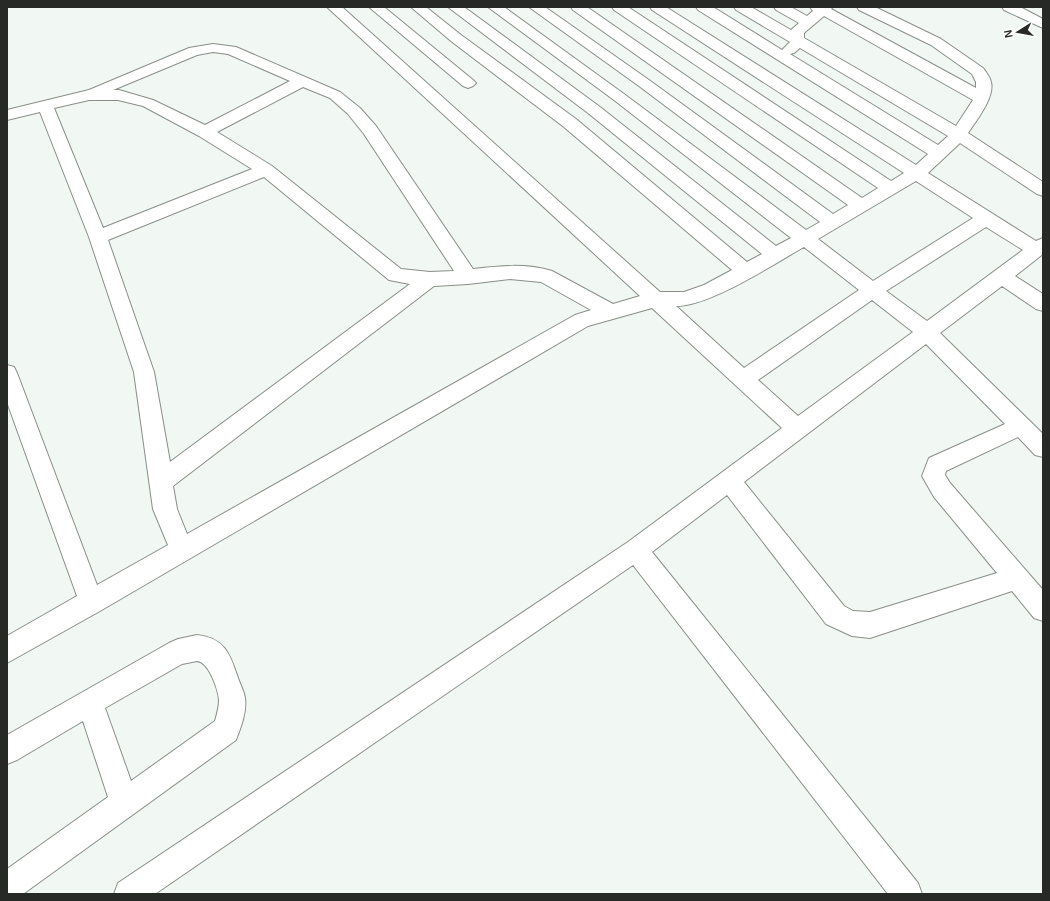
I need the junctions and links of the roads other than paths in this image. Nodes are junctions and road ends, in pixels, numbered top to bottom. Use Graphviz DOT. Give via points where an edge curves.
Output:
graph roads {
  1 [pos="334,7"];
  2 [pos="376,7"];
  3 [pos="418,7"];
  4 [pos="455,7"];
  5 [pos="536,7"];
  6 [pos="578,7"];
  7 [pos="619,7"];
  8 [pos="658,7"];
  9 [pos="703,7"];
  10 [pos="741,7"];
  11 [pos="781,7"];
  12 [pos="864,7"];
  13 [pos="1009,7"];
  14 [pos="822,8"];
  15 [pos="506,10"];
  16 [pos="808,22"];
  17 [pos="1043,24"];
  18 [pos="482,26"];
  19 [pos="456,38"];
  20 [pos="798,42"];
  21 [pos="782,56"];
  22 [pos="766,76"];
  23 [pos="302,81"];
  24 [pos="467,83"];
  25 [pos="644,83"];
  26 [pos="743,88"];
  27 [pos="89,95"];
  28 [pos="619,96"];
  29 [pos="982,98"];
  30 [pos="715,103"];
  31 [pos="44,106"];
  32 [pos="594,110"];
  33 [pos="7,115"];
  34 [pos="689,116"];
  35 [pos="570,123"];
  36 [pos="205,132"];
  37 [pos="959,135"];
  38 [pos="939,153"];
  39 [pos="266,170"];
  40 [pos="917,172"];
  41 [pos="890,188"];
  42 [pos="1043,190"];
  43 [pos="860,205"];
  44 [pos="987,218"];
  45 [pos="832,222"];
  46 [pos="98,237"];
  47 [pos="806,238"];
  48 [pos="1040,248"];
  49 [pos="775,255"];
  50 [pos="745,271"];
  51 [pos="1001,276"];
  52 [pos="468,277"];
  53 [pos="430,280"];
  54 [pos="873,290"];
  55 [pos="657,299"];
  56 [pos="1043,304"];
  57 [pos="611,312"];
  58 [pos="927,332"];
  59 [pos="7,373"];
  60 [pos="743,379"];
  61 [pos="1021,426"];
  62 [pos="797,429"];
  63 [pos="1043,448"];
  64 [pos="729,480"];
  65 [pos="162,481"];
  66 [pos="182,550"];
  67 [pos="636,550"];
  68 [pos="1016,578"];
  69 [pos="91,602"];
  70 [pos="1043,609"];
  71 [pos="7,650"];
  72 [pos="90,703"];
  73 [pos="7,750"];
  74 [pos="124,802"];
  75 [pos="7,887"];
  76 [pos="902,892"];
  77 [pos="129,894"];
  1 -- 24 [label="street"];
  2 -- 24 [label="street"];
  3 -- 19 [label="street"];
  4 -- 18 [label="street"];
  5 -- 25 [label="street"];
  6 -- 30 [label="street"];
  7 -- 26 [label="street"];
  8 -- 22 [label="street"];
  9 -- 21 [label="street"];
  10 -- 20 [label="street"];
  11 -- 16 [label="street"];
  12 -- 29 [label="street" via="936,42 978,71 984,82"];
  13 -- 17 [label="street"];
  14 -- 16 [label="street"];
  14 -- 29 [label="street"];
  15 -- 18 [label="street"];
  15 -- 28 [label="street"];
  16 -- 20 [label="street" via="798,31"];
  18 -- 19 [label="street"];
  18 -- 32 [label="street"];
  19 -- 24 [label="street"];
  20 -- 21 [label="street"];
  20 -- 37 [label="street"];
  21 -- 22 [label="street" via="768,65 765,70"];
  21 -- 38 [label="street"];
  22 -- 26 [label="street"];
  22 -- 40 [label="street"];
  23 -- 27 [label="street" via="231,50 213,48 194,51"];
  23 -- 36 [label="street"];
  23 -- 52 [label="street" via="335,95 370,130"];
  24 -- 35 [label="street"];
  24 -- 55 [label="street"];
  25 -- 28 [label="street"];
  25 -- 34 [label="street"];
  26 -- 30 [label="street"];
  26 -- 41 [label="street"];
  27 -- 31 [label="street"];
  27 -- 36 [label="street" via="119,95 148,103"];
  28 -- 32 [label="street"];
  28 -- 47 [label="street"];
  29 -- 37 [label="street"];
  30 -- 34 [label="street"];
  30 -- 43 [label="street"];
  31 -- 33 [label="street"];
  31 -- 46 [label="street"];
  32 -- 35 [label="street"];
  32 -- 49 [label="street"];
  34 -- 45 [label="street"];
  35 -- 50 [label="street"];
  36 -- 39 [label="street"];
  37 -- 38 [label="street"];
  37 -- 42 [label="street"];
  38 -- 40 [label="street"];
  39 -- 46 [label="street"];
  39 -- 53 [label="street" via="396,275"];
  40 -- 41 [label="street"];
  40 -- 44 [label="street"];
  41 -- 43 [label="street"];
  43 -- 45 [label="street"];
  44 -- 48 [label="street"];
  44 -- 54 [label="street"];
  45 -- 47 [label="street"];
  46 -- 65 [label="street" via="144,372"];
  47 -- 49 [label="street"];
  47 -- 54 [label="street"];
  48 -- 51 [label="street"];
  49 -- 50 [label="street"];
  50 -- 55 [label="street" via="711,290 684,299"];
  51 -- 56 [label="street"];
  51 -- 58 [label="street"];
  52 -- 53 [label="street"];
  52 -- 57 [label="street" via="510,272 545,276"];
  53 -- 65 [label="street"];
  54 -- 58 [label="street"];
  54 -- 60 [label="street"];
  55 -- 57 [label="street"];
  55 -- 60 [label="street"];
  57 -- 66 [label="street" via="582,320"];
  58 -- 61 [label="street"];
  58 -- 62 [label="street"];
  59 -- 69 [label="street"];
  60 -- 62 [label="street"];
  61 -- 63 [label="street"];
  61 -- 68 [label="street" via="937,464 933,476"];
  62 -- 64 [label="street"];
  64 -- 67 [label="street"];
  64 -- 68 [label="street" via="835,615 852,622 870,625"];
  65 -- 66 [label="street" via="165,509"];
  66 -- 69 [label="street"];
  67 -- 76 [label="street"];
  67 -- 77 [label="street"];
  68 -- 70 [label="street"];
  69 -- 71 [label="street"];
  72 -- 73 [label="street"];
  72 -- 74 [label="street"];
  72 -- 74 [label="street" via="178,652 197,648 207,649 219,660 232,698 226,730"];
  74 -- 75 [label="street"];
}
